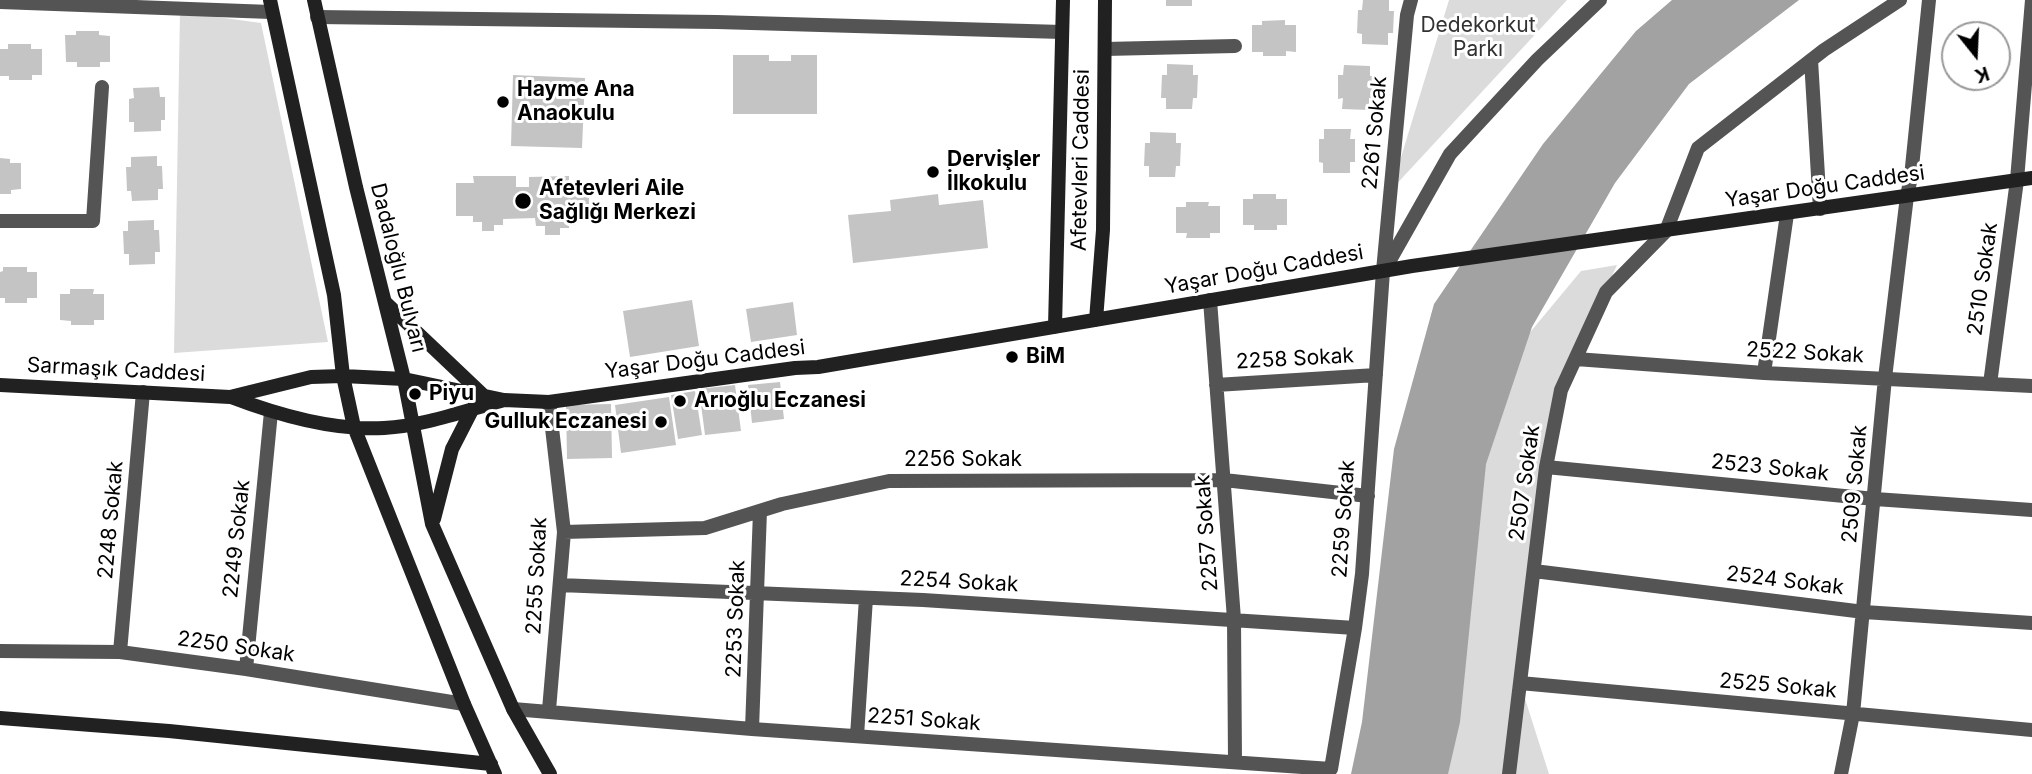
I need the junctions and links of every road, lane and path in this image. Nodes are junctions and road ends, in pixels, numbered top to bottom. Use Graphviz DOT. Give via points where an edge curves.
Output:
graph roads {
  1 [pos="314,0"];
  2 [pos="1063,0"];
  3 [pos="1105,0"];
  4 [pos="1600,0"];
  5 [pos="1900,0"];
  6 [pos="1929,0"];
  7 [pos="2032,0"];
  8 [pos="0,2"];
  9 [pos="1407,5"];
  10 [pos="271,6"];
  11 [pos="317,17"];
  12 [pos="1062,32"];
  13 [pos="1235,46"];
  14 [pos="1105,49"];
  15 [pos="1811,60"];
  16 [pos="102,87"];
  17 [pos="2025,179"];
  18 [pos="1907,196"];
  19 [pos="1820,209"];
  20 [pos="1787,214"];
  21 [pos="0,221"];
  22 [pos="1666,231"];
  23 [pos="1383,271"];
  24 [pos="1210,300"];
  25 [pos="385,303"];
  26 [pos="1096,320"];
  27 [pos="1055,327"];
  28 [pos="1576,359"];
  29 [pos="1764,373"];
  30 [pos="1376,375"];
  31 [pos="343,376"];
  32 [pos="1885,378"];
  33 [pos="404,379"];
  34 [pos="1990,384"];
  35 [pos="0,385"];
  36 [pos="1216,385"];
  37 [pos="2032,386"];
  38 [pos="143,392"];
  39 [pos="484,396"];
  40 [pos="230,397"];
  41 [pos="504,400"];
  42 [pos="549,402"];
  43 [pos="472,408"];
  44 [pos="271,412"];
  45 [pos="414,423"];
  46 [pos="354,427"];
  47 [pos="1546,467"];
  48 [pos="1224,480"];
  49 [pos="1368,496"];
  50 [pos="1875,499"];
  51 [pos="2032,510"];
  52 [pos="760,511"];
  53 [pos="432,524"];
  54 [pos="564,532"];
  55 [pos="1534,571"];
  56 [pos="560,585"];
  57 [pos="758,593"];
  58 [pos="866,598"];
  59 [pos="1864,612"];
  60 [pos="1234,619"];
  61 [pos="2032,624"];
  62 [pos="1355,628"];
  63 [pos="0,651"];
  64 [pos="120,652"];
  65 [pos="246,669"];
  66 [pos="1520,683"];
  67 [pos="464,704"];
  68 [pos="513,709"];
  69 [pos="549,710"];
  70 [pos="1853,714"];
  71 [pos="0,718"];
  72 [pos="752,729"];
  73 [pos="2032,730"];
  74 [pos="857,736"];
  75 [pos="1235,762"];
  76 [pos="493,769"];
  77 [pos="1331,769"];
  78 [pos="550,774"];
  79 [pos="1509,774"];
  80 [pos="1841,774"];
  1 -- 11 [label="main road, Dadaloğlu Bulvarı"];
  2 -- 12 [label="main road, Afetevleri Caddesi"];
  3 -- 14 [label="main road, Afetevleri Caddesi"];
  4 -- 23 [label="street" via="1450,154"];
  5 -- 15 [label="street"];
  6 -- 18 [label="street, 2509 Sokak"];
  7 -- 17 [label="street, 2510 Sokak"];
  8 -- 10 [label="street"];
  9 -- 23 [label="street, 2261 Sokak"];
  10 -- 31 [label="main road" via="334,295"];
  11 -- 12 [label="street"];
  11 -- 25 [label="main road, Dadaloğlu Bulvarı"];
  12 -- 27 [label="main road, Afetevleri Caddesi"];
  13 -- 14 [label="street"];
  14 -- 26 [label="main road, Afetevleri Caddesi" via="1103,230"];
  15 -- 19 [label="street"];
  15 -- 22 [label="street" via="1698,148"];
  16 -- 21 [label="street" via="93,220"];
  17 -- 18 [label="main road, Yaşar Doğu Caddesi"];
  17 -- 34 [label="street, 2510 Sokak"];
  18 -- 19 [label="main road, Yaşar Doğu Caddesi"];
  18 -- 32 [label="street, 2509 Sokak"];
  19 -- 20 [label="main road, Yaşar Doğu Caddesi"];
  20 -- 22 [label="main road, Yaşar Doğu Caddesi"];
  20 -- 29 [label="street"];
  22 -- 23 [label="main road, Yaşar Doğu Caddesi"];
  22 -- 28 [label="street, 2507 Sokak" via="1606,292"];
  23 -- 24 [label="main road, Yaşar Doğu Caddesi"];
  23 -- 30 [label="street, 2259 Sokak"];
  24 -- 26 [label="main road, Yaşar Doğu Caddesi"];
  24 -- 36 [label="street, 2257 Sokak"];
  25 -- 33 [label="main road, Dadaloğlu Bulvarı"];
  25 -- 39 [label="main road"];
  26 -- 27 [label="main road, Yaşar Doğu Caddesi"];
  27 -- 42 [label="main road, Yaşar Doğu Caddesi" via="818,367"];
  28 -- 29 [label="street, 2522 Sokak"];
  28 -- 47 [label="street, 2507 Sokak" via="1561,390"];
  29 -- 32 [label="street, 2522 Sokak"];
  30 -- 36 [label="street, 2258 Sokak"];
  30 -- 49 [label="street, 2259 Sokak"];
  31 -- 33 [label="main road"];
  31 -- 40 [label="main road" via="311,377"];
  31 -- 46 [label="main road"];
  32 -- 34 [label="street, 2522 Sokak"];
  32 -- 50 [label="street, 2509 Sokak"];
  33 -- 39 [label="main road"];
  33 -- 45 [label="main road, Dadaloğlu Bulvarı"];
  34 -- 37 [label="street, 2522 Sokak"];
  35 -- 38 [label="main road, Sarmaşık Caddesi"];
  36 -- 48 [label="street, 2257 Sokak"];
  38 -- 40 [label="main road, Sarmaşık Caddesi"];
  38 -- 64 [label="street, 2248 Sokak"];
  39 -- 41 [label="main road"];
  40 -- 44 [label="main road"];
  41 -- 42 [label="main road, Yaşar Doğu Caddesi"];
  41 -- 43 [label="main road"];
  42 -- 54 [label="street, 2255 Sokak"];
  43 -- 45 [label="main road"];
  43 -- 53 [label="main road" via="452,449"];
  44 -- 46 [label="main road"];
  44 -- 65 [label="street, 2249 Sokak"];
  45 -- 46 [label="main road"];
  45 -- 53 [label="main road, Dadaloğlu Bulvarı"];
  46 -- 67 [label="main road"];
  47 -- 50 [label="street, 2523 Sokak"];
  47 -- 55 [label="street, 2507 Sokak"];
  48 -- 49 [label="street, 2256 Sokak"];
  48 -- 52 [label="street, 2256 Sokak" via="889,481"];
  48 -- 60 [label="street, 2257 Sokak"];
  49 -- 62 [label="street, 2259 Sokak"];
  50 -- 51 [label="street, 2523 Sokak"];
  50 -- 59 [label="street, 2509 Sokak"];
  52 -- 54 [label="street, 2256 Sokak" via="705,528"];
  52 -- 57 [label="street, 2253 Sokak"];
  53 -- 68 [label="main road, Dadaloğlu Bulvarı"];
  54 -- 56 [label="street, 2255 Sokak"];
  55 -- 59 [label="street, 2524 Sokak"];
  55 -- 66 [label="street, 2507 Sokak"];
  56 -- 57 [label="street, 2254 Sokak"];
  56 -- 69 [label="street, 2255 Sokak"];
  57 -- 58 [label="street, 2254 Sokak"];
  57 -- 72 [label="street, 2253 Sokak"];
  58 -- 60 [label="street, 2254 Sokak"];
  58 -- 74 [label="street"];
  59 -- 61 [label="street, 2524 Sokak"];
  59 -- 70 [label="street, 2509 Sokak"];
  60 -- 62 [label="street, 2254 Sokak"];
  60 -- 75 [label="street, 2257 Sokak"];
  62 -- 77 [label="street, 2259 Sokak"];
  63 -- 64 [label="street, 2250 Sokak"];
  64 -- 65 [label="street, 2250 Sokak"];
  65 -- 67 [label="street, 2250 Sokak"];
  66 -- 70 [label="street, 2525 Sokak"];
  66 -- 79 [label="street, 2507 Sokak"];
  67 -- 76 [label="main road"];
  68 -- 69 [label="street, 2251 Sokak"];
  68 -- 78 [label="main road, Dadaloğlu Bulvarı"];
  69 -- 72 [label="street, 2251 Sokak"];
  70 -- 73 [label="street, 2525 Sokak"];
  70 -- 80 [label="street, 2509 Sokak"];
  71 -- 76 [label="main road" via="169,731"];
  72 -- 74 [label="street, 2251 Sokak"];
  74 -- 75 [label="street, 2251 Sokak"];
  75 -- 77 [label="street, 2251 Sokak"];
}
